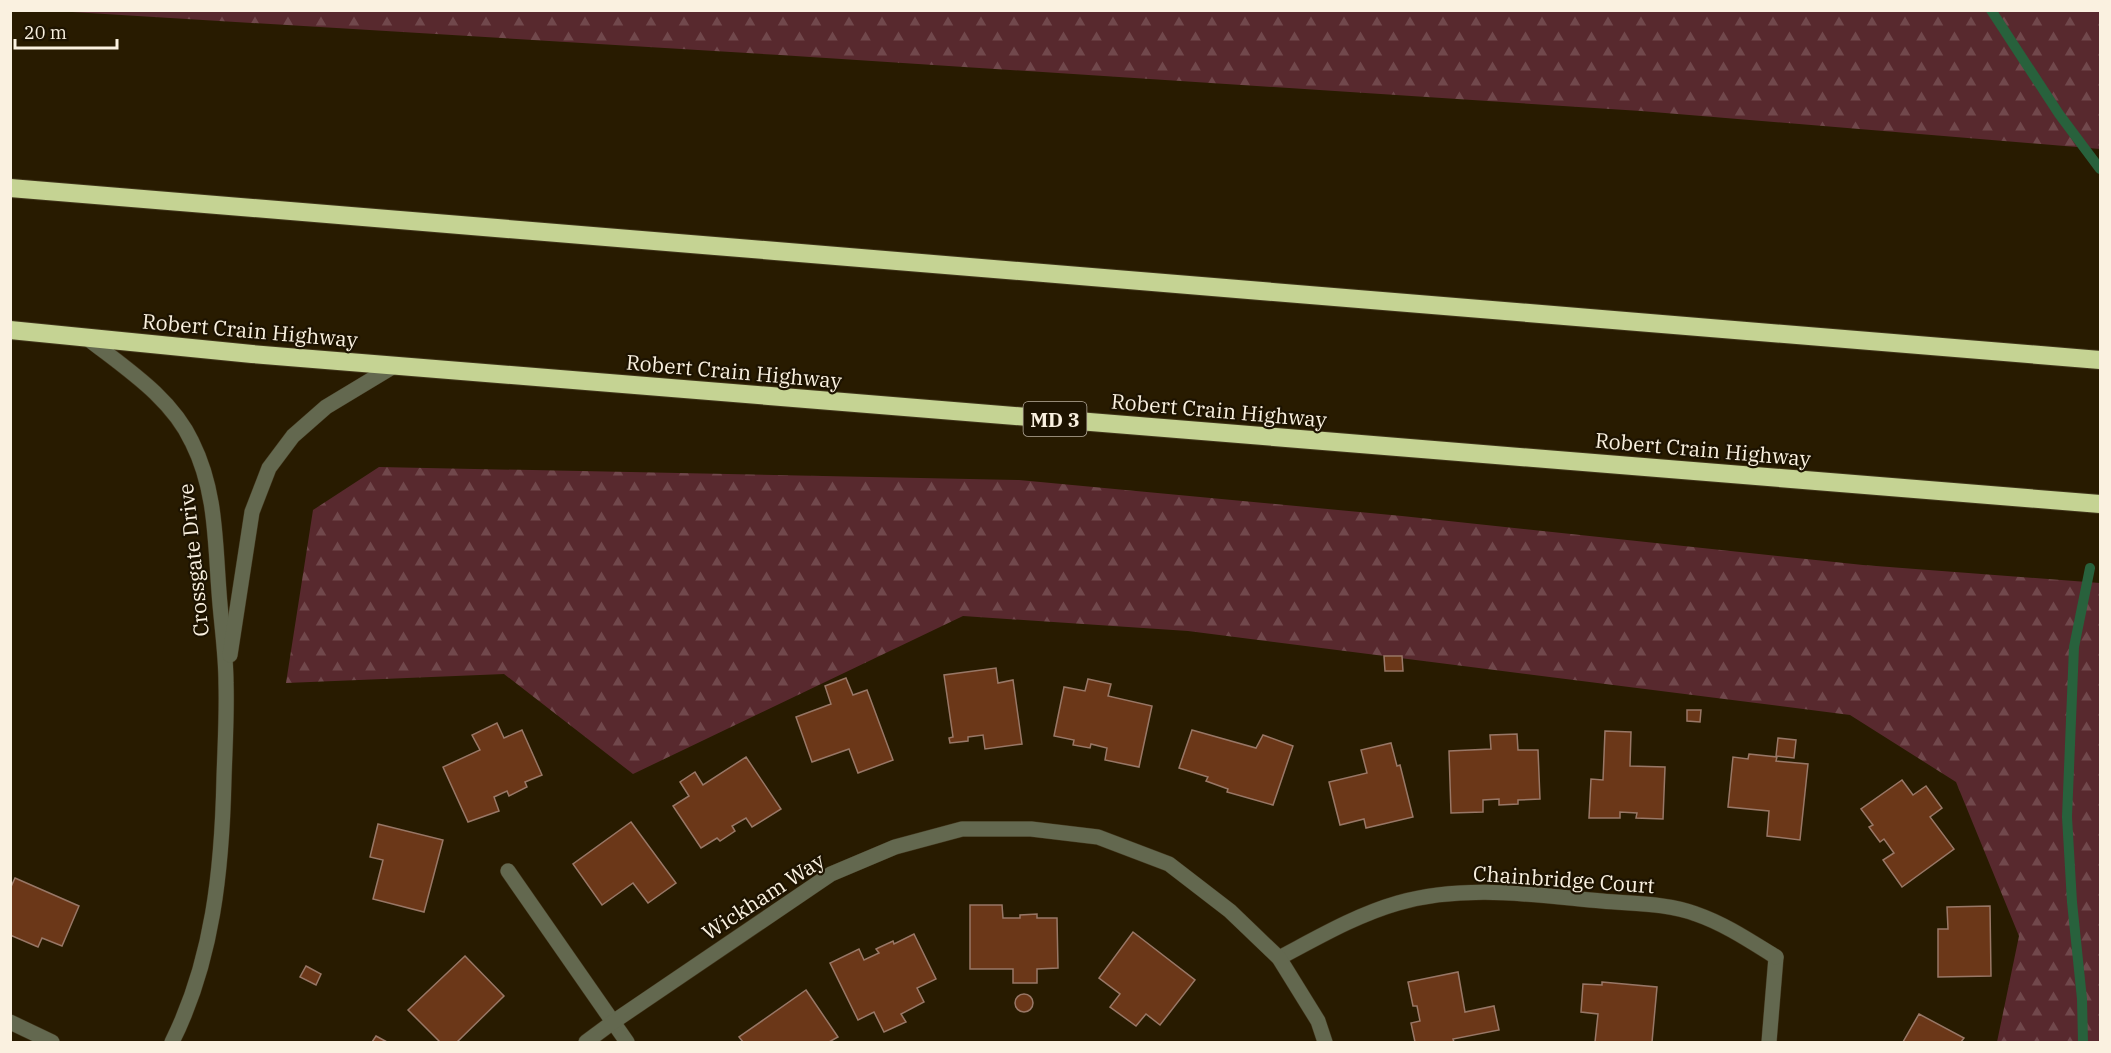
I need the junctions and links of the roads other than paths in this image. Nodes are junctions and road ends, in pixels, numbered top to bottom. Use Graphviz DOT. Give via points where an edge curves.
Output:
graph roads {
  1 [pos="10,188"];
  2 [pos="10,330"];
  3 [pos="87,338"];
  4 [pos="2100,360"];
  5 [pos="393,366"];
  6 [pos="2100,504"];
  7 [pos="226,682"];
  8 [pos="508,871"];
  9 [pos="1279,958"];
  10 [pos="10,1022"];
  11 [pos="613,1022"];
  12 [pos="52,1042"];
  13 [pos="172,1042"];
  14 [pos="586,1042"];
  15 [pos="627,1042"];
  16 [pos="1325,1042"];
  17 [pos="1769,1042"];
  1 -- 4 [label="highway"];
  2 -- 3 [label="highway, Robert Crain Highway / MD 3"];
  3 -- 5 [label="highway, Robert Crain Highway / MD 3"];
  3 -- 7 [label="street, Crossgate Drive" via="160,396 192,440 207,478 213,516"];
  5 -- 6 [label="highway, Robert Crain Highway / MD 3"];
  5 -- 7 [label="street, Crossgate Drive" via="326,407 293,436 269,468 252,512"];
  7 -- 13 [label="street, Crossgate Drive" via="222,839 216,896 206,952 187,1012"];
  8 -- 11 [label="street"];
  9 -- 11 [label="street, Wickham Way" via="1230,911 1169,864 1098,837 1030,829 962,829 895,847 831,874"];
  9 -- 16 [label="street, Wickham Way" via="1318,1021"];
  9 -- 17 [label="street, Chainbridge Court" via="1353,920 1398,903 1440,895 1484,891 1664,906 1695,913 1731,929 1776,957"];
  10 -- 12 [label="street"];
  11 -- 14 [label="street, Wickham Way"];
  11 -- 15 [label="street"];
}
